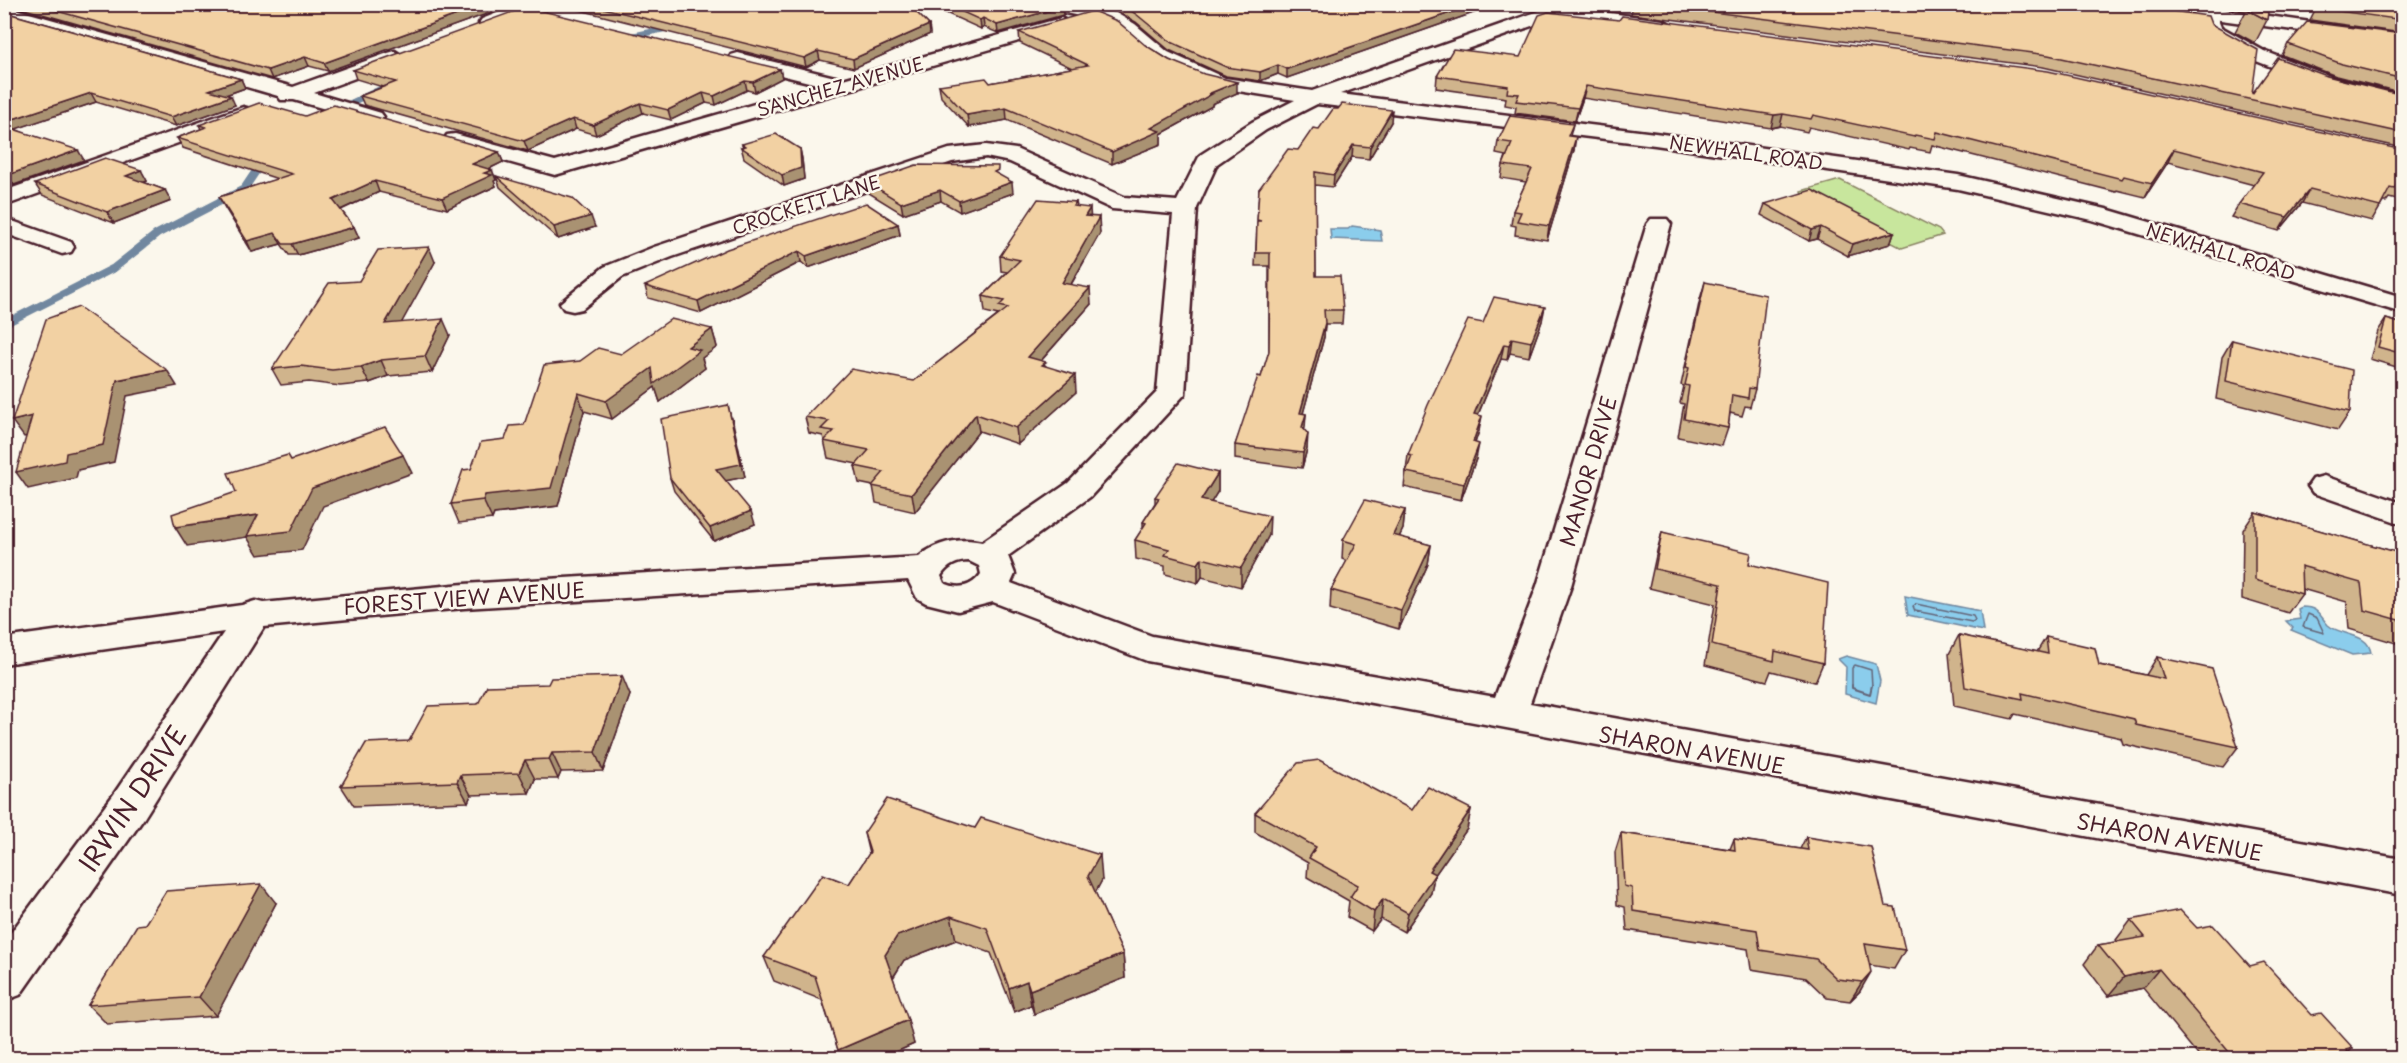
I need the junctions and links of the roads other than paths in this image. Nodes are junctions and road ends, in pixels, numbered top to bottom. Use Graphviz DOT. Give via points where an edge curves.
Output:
graph roads {
  1 [pos="1045,4"];
  2 [pos="1126,4"];
  3 [pos="2141,4"];
  4 [pos="533,7"];
  5 [pos="1567,8"];
  6 [pos="4,11"];
  7 [pos="1095,13"];
  8 [pos="2208,14"];
  9 [pos="1680,27"];
  10 [pos="472,28"];
  11 [pos="2403,40"];
  12 [pos="416,49"];
  13 [pos="718,54"];
  14 [pos="843,85"];
  15 [pos="293,95"];
  16 [pos="1313,97"];
  17 [pos="2403,101"];
  18 [pos="395,123"];
  19 [pos="430,133"];
  20 [pos="4,199"];
  21 [pos="1185,208"];
  22 [pos="1659,224"];
  23 [pos="4,225"];
  24 [pos="62,248"];
  25 [pos="2397,296"];
  26 [pos="573,303"];
  27 [pos="2324,486"];
  28 [pos="2403,514"];
  29 [pos="927,568"];
  30 [pos="988,572"];
  31 [pos="255,613"];
  32 [pos="4,651"];
  33 [pos="1507,715"];
  34 [pos="2403,877"];
  35 [pos="4,980"];
  1 -- 7 [label="street"];
  2 -- 7 [label="street, SANCHEZ AVENUE"];
  3 -- 8 [label="street"];
  4 -- 10 [label="street"];
  5 -- 9 [label="street"];
  5 -- 16 [label="street"];
  6 -- 15 [label="street"];
  7 -- 14 [label="street, SANCHEZ AVENUE"];
  7 -- 16 [label="street, NEWHALL ROAD" via="1129,28 1161,56 1220,83"];
  8 -- 11 [label="street"];
  8 -- 17 [label="street" via="2212,30 2277,65 2357,91"];
  12 -- 15 [label="street"];
  13 -- 14 [label="street"];
  14 -- 19 [label="street, SANCHEZ AVENUE" via="555,168"];
  15 -- 18 [label="street"];
  15 -- 20 [label="street"];
  16 -- 21 [label="street" via="1208,160"];
  16 -- 25 [label="street, NEWHALL ROAD" via="1655,138 1958,182 2098,214"];
  21 -- 26 [label="street, CROCKETT LANE" via="1120,204 1016,156 986,151 949,156 663,252 613,272"];
  21 -- 30 [label="street" via="1171,394 1079,490"];
  22 -- 33 [label="street, MANOR DRIVE" via="1554,586"];
  23 -- 24 [label="street"];
  27 -- 28 [label="street"];
  29 -- 30 [label="street" via="934,561 966,550"];
  29 -- 30 [label="street" via="925,583 929,590 946,599 970,598"];
  29 -- 31 [label="street, FOREST VIEW AVENUE" via="470,594"];
  30 -- 33 [label="street, SHARON AVENUE" via="1147,648"];
  31 -- 32 [label="street, FOREST VIEW AVENUE"];
  31 -- 35 [label="street, IRWIN DRIVE" via="129,806"];
  33 -- 34 [label="street, SHARON AVENUE"];
}
